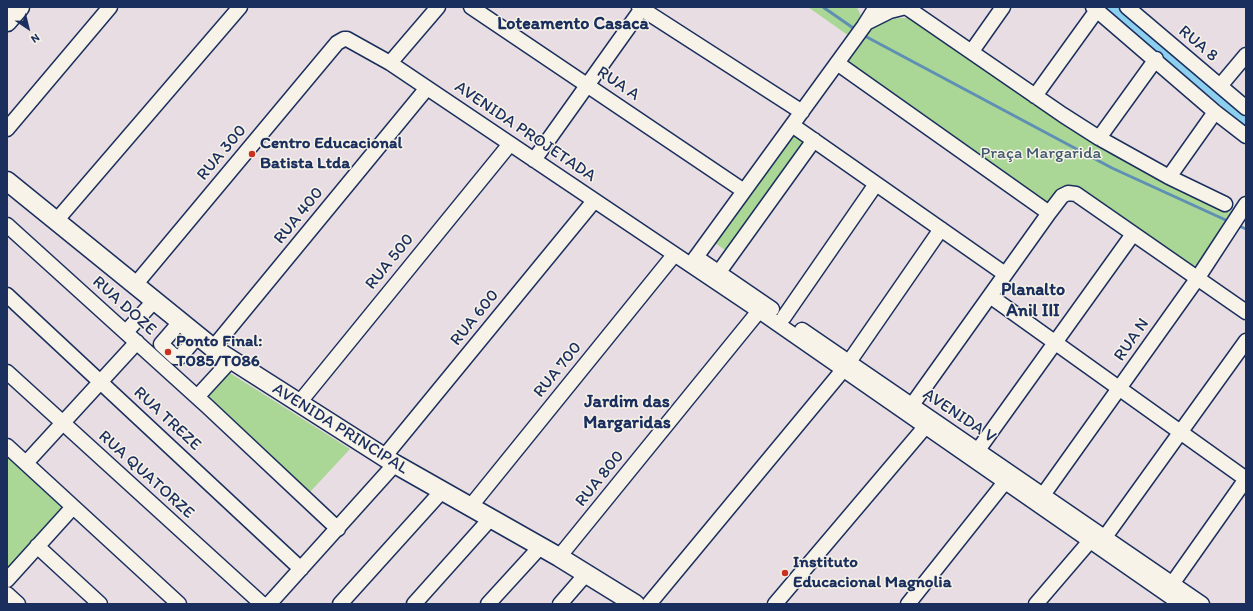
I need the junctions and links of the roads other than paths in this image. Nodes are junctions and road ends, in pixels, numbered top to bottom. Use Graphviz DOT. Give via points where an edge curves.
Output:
graph roads {
  1 [pos="110,7"];
  2 [pos="240,7"];
  3 [pos="438,7"];
  4 [pos="471,7"];
  5 [pos="867,7"];
  6 [pos="876,7"];
  7 [pos="906,7"];
  8 [pos="1003,7"];
  9 [pos="1127,7"];
  10 [pos="641,8"];
  11 [pos="1095,9"];
  12 [pos="866,24"];
  13 [pos="337,43"];
  14 [pos="972,51"];
  15 [pos="1246,55"];
  16 [pos="1156,59"];
  17 [pos="390,63"];
  18 [pos="837,63"];
  19 [pos="587,85"];
  20 [pos="1220,86"];
  21 [pos="427,88"];
  22 [pos="1035,96"];
  23 [pos="1246,108"];
  24 [pos="802,112"];
  25 [pos="1215,112"];
  26 [pos="792,125"];
  27 [pos="7,129"];
  28 [pos="1246,136"];
  29 [pos="1099,138"];
  30 [pos="814,140"];
  31 [pos="510,144"];
  32 [pos="534,160"];
  33 [pos="1169,176"];
  34 [pos="7,181"];
  35 [pos="876,184"];
  36 [pos="744,191"];
  37 [pos="594,201"];
  38 [pos="1225,204"];
  39 [pos="1243,208"];
  40 [pos="1049,213"];
  41 [pos="56,221"];
  42 [pos="7,225"];
  43 [pos="941,229"];
  44 [pos="1133,234"];
  45 [pos="674,256"];
  46 [pos="693,261"];
  47 [pos="719,272"];
  48 [pos="1005,274"];
  49 [pos="1197,279"];
  50 [pos="135,285"];
  51 [pos="7,295"];
  52 [pos="990,296"];
  53 [pos="154,301"];
  54 [pos="758,311"];
  55 [pos="1246,312"];
  56 [pos="784,317"];
  57 [pos="180,322"];
  58 [pos="126,332"];
  59 [pos="198,336"];
  60 [pos="1246,341"];
  61 [pos="137,342"];
  62 [pos="1054,342"];
  63 [pos="213,348"];
  64 [pos="231,360"];
  65 [pos="846,366"];
  66 [pos="7,372"];
  67 [pos="101,381"];
  68 [pos="1119,389"];
  69 [pos="197,397"];
  70 [pos="299,403"];
  71 [pos="912,405"];
  72 [pos="62,423"];
  73 [pos="925,427"];
  74 [pos="1181,432"];
  75 [pos="7,446"];
  76 [pos="978,450"];
  77 [pos="389,461"];
  78 [pos="26,463"];
  79 [pos="1246,479"];
  80 [pos="1005,482"];
  81 [pos="442,491"];
  82 [pos="1044,495"];
  83 [pos="73,507"];
  84 [pos="470,507"];
  85 [pos="491,518"];
  86 [pos="338,530"];
  87 [pos="1104,537"];
  88 [pos="1090,541"];
  89 [pos="37,546"];
  90 [pos="541,546"];
  91 [pos="559,557"];
  92 [pos="302,569"];
  93 [pos="586,574"];
  94 [pos="7,580"];
  95 [pos="7,594"];
  96 [pos="1172,597"];
  97 [pos="18,604"];
  98 [pos="100,604"];
  99 [pos="179,604"];
  100 [pos="262,604"];
  101 [pos="269,604"];
  102 [pos="340,604"];
  103 [pos="414,604"];
  104 [pos="488,604"];
  105 [pos="560,604"];
  106 [pos="638,604"];
  107 [pos="775,604"];
  108 [pos="908,604"];
  109 [pos="1036,604"];
  110 [pos="1202,604"];
  1 -- 27 [label="street"];
  2 -- 41 [label="street"];
  3 -- 17 [label="street"];
  4 -- 19 [label="street, RUA A"];
  5 -- 12 [label="street"];
  6 -- 12 [label="street"];
  7 -- 12 [label="street" via="890,11"];
  7 -- 14 [label="street"];
  8 -- 14 [label="street"];
  9 -- 20 [label="street, RUA 8"];
  10 -- 19 [label="street"];
  10 -- 24 [label="street"];
  11 -- 16 [label="street"];
  11 -- 22 [label="street"];
  12 -- 18 [label="street"];
  13 -- 17 [label="street, AVENIDA PROJETADA" via="344,38 347,39"];
  13 -- 50 [label="street, RUA 300"];
  14 -- 22 [label="street"];
  15 -- 20 [label="street"];
  16 -- 25 [label="street"];
  16 -- 29 [label="street"];
  17 -- 21 [label="street, AVENIDA PROJETADA"];
  18 -- 24 [label="street"];
  18 -- 40 [label="street"];
  19 -- 32 [label="street"];
  19 -- 36 [label="street, RUA A"];
  20 -- 23 [label="street, RUA 8"];
  21 -- 31 [label="street, AVENIDA PROJETADA"];
  21 -- 63 [label="street, RUA 400"];
  22 -- 29 [label="street"];
  24 -- 26 [label="street"];
  25 -- 28 [label="street"];
  25 -- 33 [label="street"];
  26 -- 30 [label="street"];
  26 -- 36 [label="street"];
  29 -- 33 [label="street"];
  30 -- 35 [label="street"];
  30 -- 47 [label="street"];
  31 -- 32 [label="street, AVENIDA PROJETADA"];
  31 -- 70 [label="street, RUA 500"];
  32 -- 37 [label="street, AVENIDA PROJETADA"];
  33 -- 38 [label="street"];
  34 -- 41 [label="main road, AVENIDA PRINCIPAL"];
  35 -- 43 [label="street"];
  35 -- 56 [label="street"];
  36 -- 46 [label="street"];
  37 -- 45 [label="street, AVENIDA PROJETADA"];
  37 -- 77 [label="street, RUA 600"];
  39 -- 49 [label="street, RUA N"];
  40 -- 44 [label="street" via="1062,196 1068,193 1076,194"];
  40 -- 48 [label="street"];
  41 -- 50 [label="main road, AVENIDA PRINCIPAL"];
  42 -- 58 [label="street, RUA DOZE"];
  43 -- 48 [label="street"];
  43 -- 65 [label="street"];
  44 -- 49 [label="street"];
  44 -- 62 [label="street"];
  45 -- 46 [label="street, AVENIDA PROJETADA"];
  45 -- 84 [label="street, RUA 700"];
  46 -- 47 [label="street, AVENIDA V"];
  46 -- 54 [label="street, AVENIDA V"];
  47 -- 56 [label="street, AVENIDA V"];
  48 -- 52 [label="street"];
  49 -- 55 [label="street"];
  49 -- 68 [label="street, RUA N"];
  50 -- 53 [label="main road, AVENIDA PRINCIPAL"];
  51 -- 67 [label="street, RUA TREZE"];
  52 -- 62 [label="street"];
  52 -- 71 [label="street"];
  53 -- 57 [label="main road, AVENIDA PRINCIPAL"];
  53 -- 58 [label="street"];
  54 -- 65 [label="street, AVENIDA V"];
  54 -- 91 [label="street, RUA 800"];
  56 -- 65 [label="street, AVENIDA V"];
  57 -- 59 [label="main road, AVENIDA PRINCIPAL"];
  57 -- 59 [label="street" via="161,343 161,346 175,357 180,357"];
  58 -- 61 [label="street, RUA DOZE"];
  59 -- 63 [label="main road, AVENIDA PRINCIPAL"];
  60 -- 74 [label="street"];
  61 -- 67 [label="street"];
  61 -- 69 [label="street, RUA DOZE"];
  62 -- 68 [label="street"];
  62 -- 76 [label="street"];
  63 -- 64 [label="main road, AVENIDA PRINCIPAL"];
  64 -- 69 [label="street"];
  64 -- 70 [label="main road, AVENIDA PRINCIPAL"];
  65 -- 71 [label="street, AVENIDA V"];
  65 -- 73 [label="street, AVENIDA V"];
  65 -- 106 [label="street"];
  66 -- 72 [label="street, RUA QUATORZE"];
  67 -- 72 [label="street"];
  67 -- 92 [label="street, RUA TREZE"];
  68 -- 74 [label="street"];
  68 -- 82 [label="street, RUA N"];
  69 -- 86 [label="street, RUA DOZE"];
  70 -- 77 [label="main road, AVENIDA PRINCIPAL"];
  71 -- 76 [label="street, AVENIDA V"];
  72 -- 78 [label="street"];
  72 -- 100 [label="street, RUA QUATORZE"];
  73 -- 80 [label="street, AVENIDA V"];
  73 -- 107 [label="street"];
  74 -- 79 [label="street"];
  74 -- 87 [label="street"];
  75 -- 78 [label="street"];
  76 -- 82 [label="street, AVENIDA V"];
  77 -- 81 [label="main road, AVENIDA PRINCIPAL"];
  77 -- 86 [label="street, RUA 600"];
  78 -- 83 [label="street"];
  79 -- 96 [label="street"];
  80 -- 88 [label="street, AVENIDA V"];
  80 -- 108 [label="street"];
  81 -- 84 [label="main road, AVENIDA PRINCIPAL"];
  81 -- 102 [label="street"];
  82 -- 87 [label="street, AVENIDA V"];
  83 -- 89 [label="street"];
  83 -- 99 [label="street"];
  84 -- 85 [label="main road, AVENIDA PRINCIPAL"];
  85 -- 90 [label="main road, AVENIDA PRINCIPAL"];
  85 -- 103 [label="street"];
  86 -- 92 [label="street, RUA 600"];
  87 -- 96 [label="street, AVENIDA V"];
  88 -- 96 [label="street, AVENIDA V"];
  88 -- 109 [label="street"];
  89 -- 94 [label="street"];
  89 -- 98 [label="street"];
  90 -- 91 [label="main road, AVENIDA PRINCIPAL"];
  90 -- 104 [label="street"];
  91 -- 93 [label="main road, AVENIDA PRINCIPAL"];
  92 -- 101 [label="street, RUA 600"];
  93 -- 105 [label="street"];
  93 -- 106 [label="main road, AVENIDA PRINCIPAL"];
  95 -- 97 [label="street"];
  96 -- 110 [label="street, AVENIDA V"];
}
